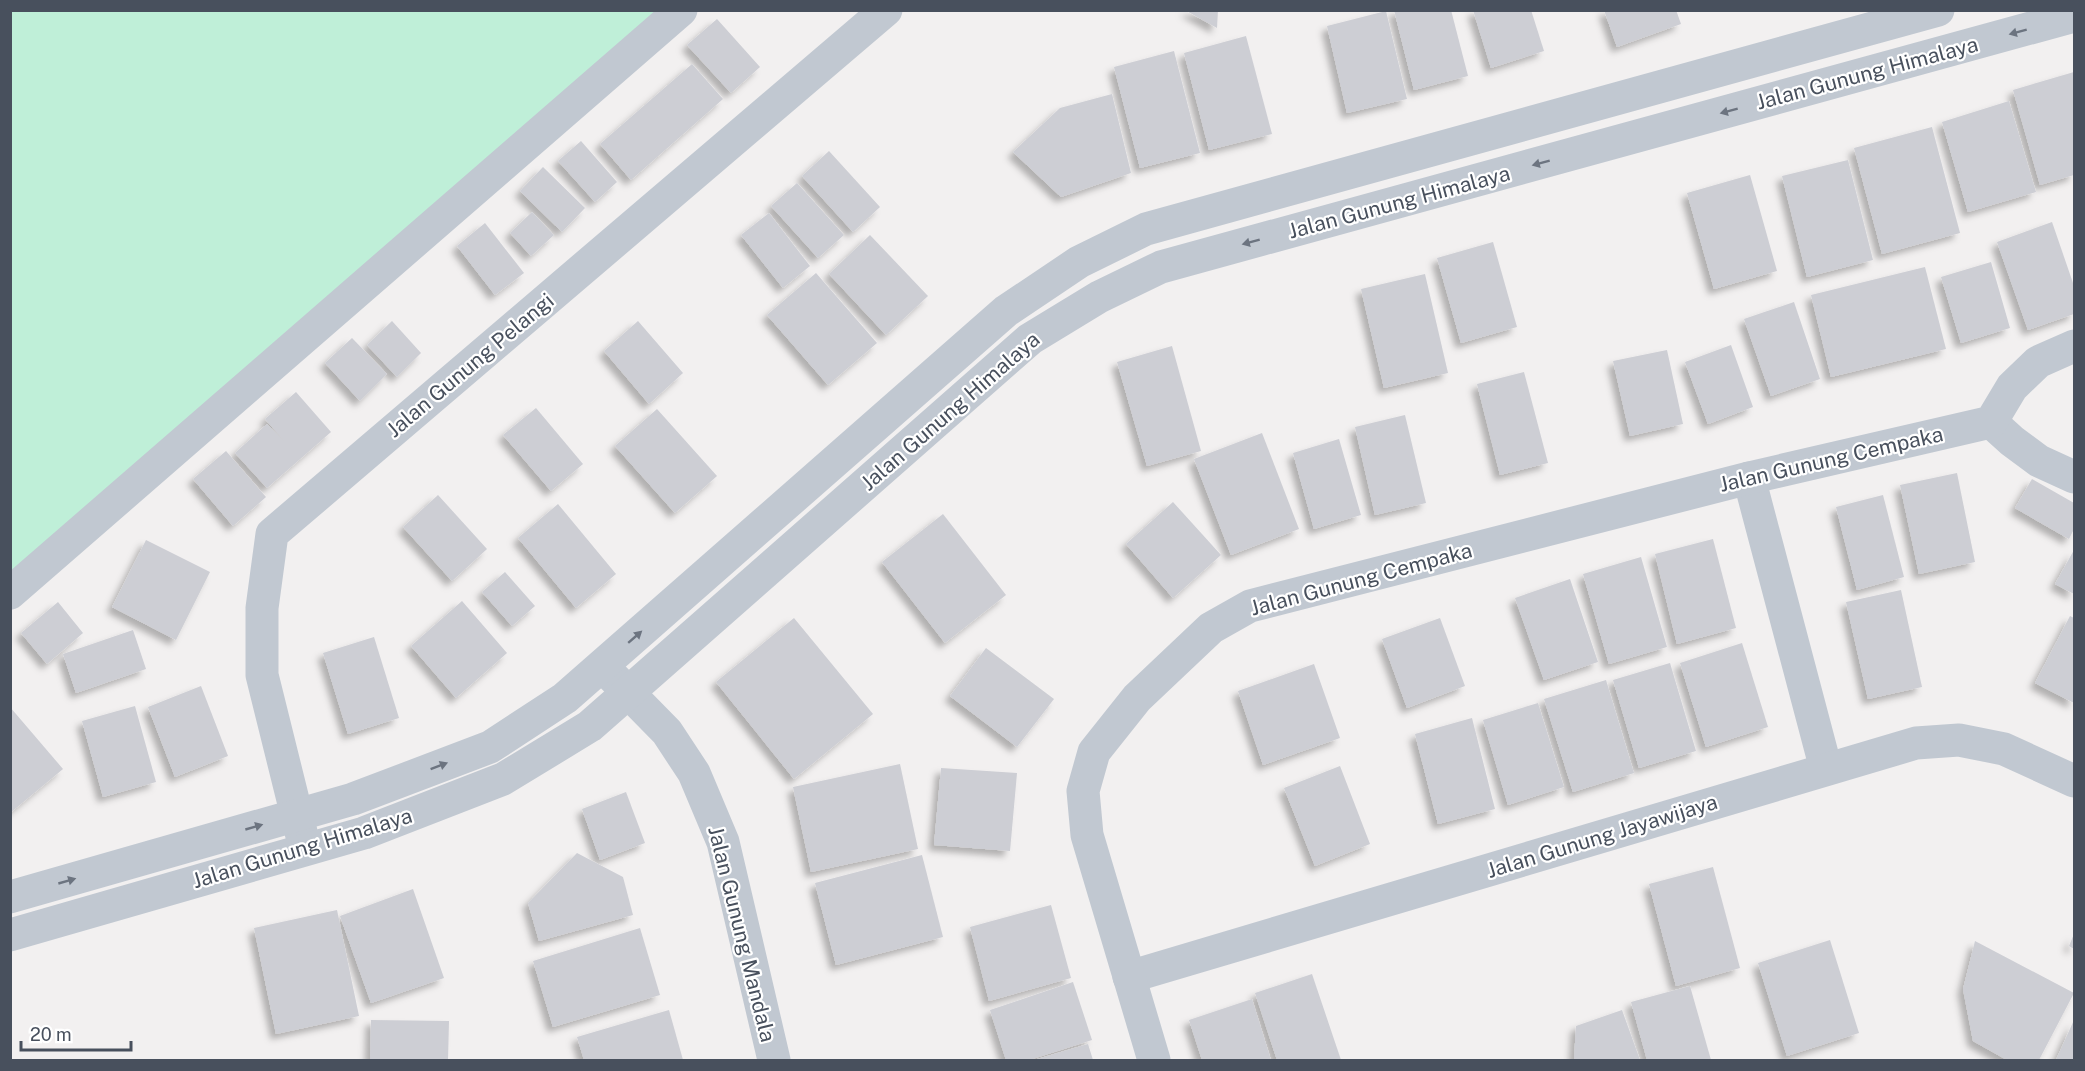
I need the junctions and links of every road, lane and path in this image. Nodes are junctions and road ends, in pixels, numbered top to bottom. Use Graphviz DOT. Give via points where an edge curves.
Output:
graph roads {
  1 [pos="681,10"];
  2 [pos="886,10"];
  3 [pos="1938,10"];
  4 [pos="1944,10"];
  5 [pos="2074,16"];
  6 [pos="1952,50"];
  7 [pos="2074,346"];
  8 [pos="1991,422"];
  9 [pos="2074,477"];
  10 [pos="1749,478"];
  11 [pos="10,593"];
  12 [pos="602,666"];
  13 [pos="628,692"];
  14 [pos="1826,769"];
  15 [pos="2074,782"];
  16 [pos="296,815"];
  17 [pos="306,849"];
  18 [pos="10,897"];
  19 [pos="10,935"];
  20 [pos="1129,977"];
  21 [pos="774,1060"];
  22 [pos="1154,1060"];
  1 -- 11 [label="street"];
  2 -- 16 [label="street, Jalan Gunung Pelangi" via="272,534 262,608 262,675"];
  12 -- 3 [label="street, Jalan Gunung Himalaya, one-way" via="1006,311 1079,262 1146,229"];
  4 -- 6 [label="street"];
  5 -- 6 [label="street, Jalan Gunung Himalaya, one-way"];
  6 -- 13 [label="street, Jalan Gunung Himalaya, one-way" via="1161,267 1099,297 1030,339"];
  7 -- 8 [label="street" via="2038,362 2012,387"];
  8 -- 9 [label="street" via="2039,461"];
  8 -- 10 [label="street, Jalan Gunung Cempaka"];
  10 -- 14 [label="street"];
  10 -- 20 [label="street, Jalan Gunung Cempaka" via="1250,606 1211,628 1137,698 1094,752 1083,791 1087,835"];
  12 -- 13 [label="street, Jalan Gunung Mandala"];
  16 -- 12 [label="street, Jalan Gunung Himalaya, one-way" via="353,799 490,747 565,698"];
  13 -- 17 [label="street, Jalan Gunung Himalaya" via="590,726 503,779 364,833"];
  13 -- 21 [label="street, Jalan Gunung Mandala" via="667,732 694,773 723,842"];
  14 -- 15 [label="street, Jalan Gunung Jayawijaya" via="1916,743 1959,740 2004,749"];
  14 -- 20 [label="street, Jalan Gunung Jayawijaya"];
  16 -- 17 [label="street, Jalan Gunung Pelangi"];
  18 -- 16 [label="street, Jalan Gunung Himalaya, one-way"];
  17 -- 19 [label="street, Jalan Gunung Himalaya"];
  20 -- 22 [label="street, Jalan Gunung Cempaka"];
}
